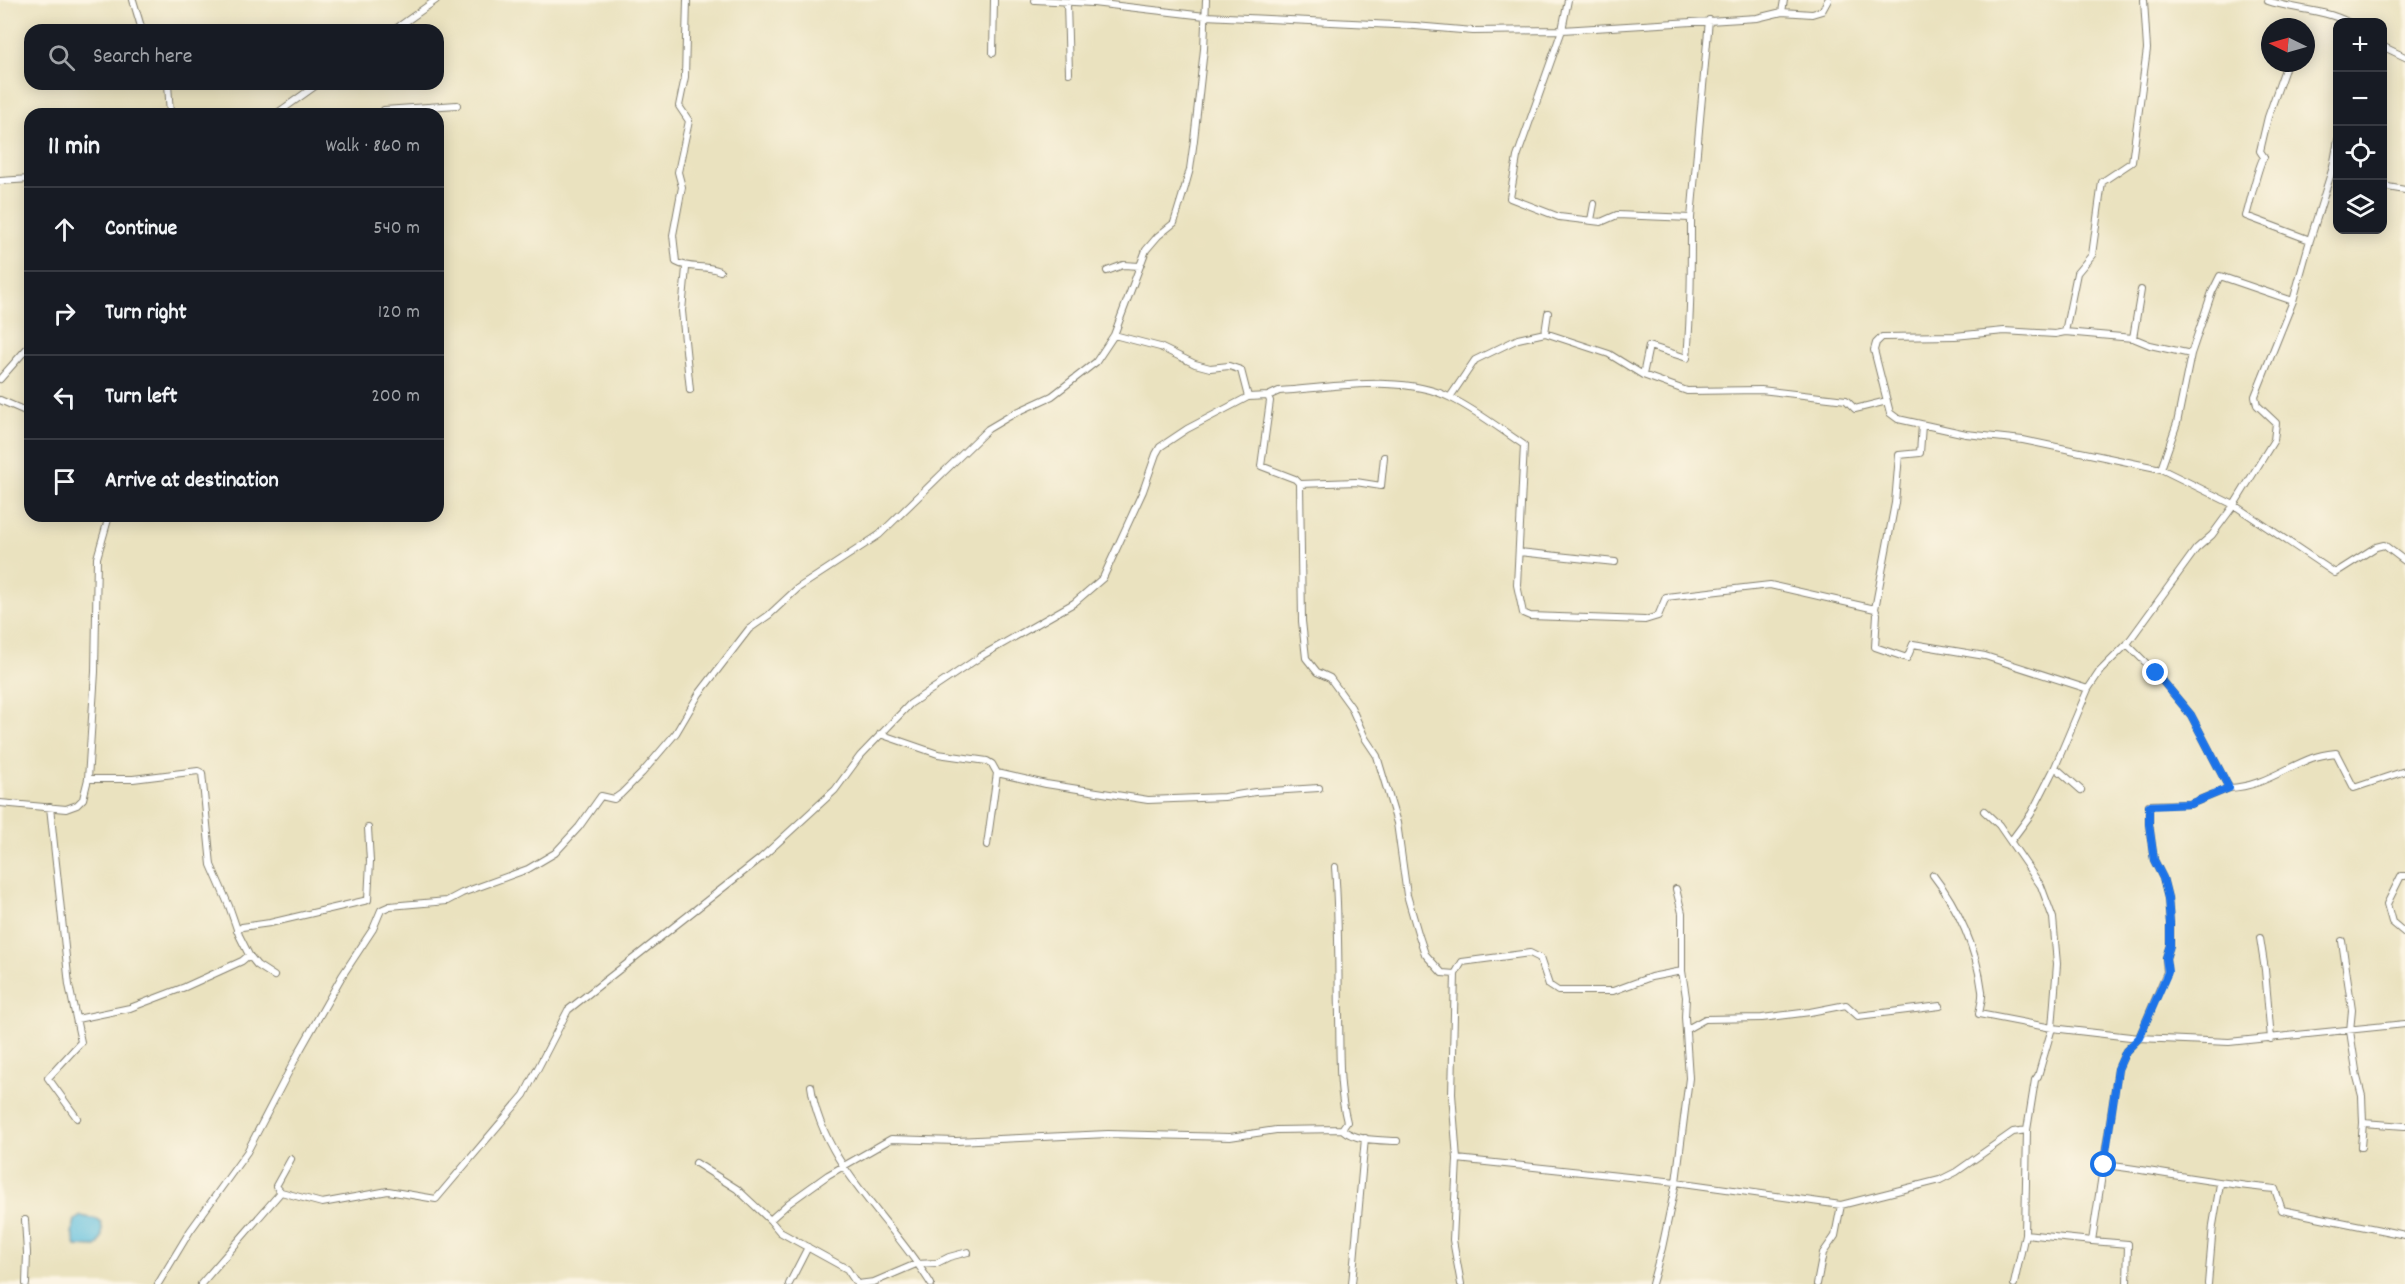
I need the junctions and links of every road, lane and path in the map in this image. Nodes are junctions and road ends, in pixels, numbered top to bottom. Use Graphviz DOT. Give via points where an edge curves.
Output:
graph roads {
  1 [pos="133,0"];
  2 [pos="436,0"];
  3 [pos="687,0"];
  4 [pos="994,0"];
  5 [pos="1035,0"];
  6 [pos="1206,0"];
  7 [pos="1568,0"];
  8 [pos="1784,0"];
  9 [pos="1828,0"];
  10 [pos="2144,0"];
  11 [pos="2300,0"];
  12 [pos="2268,1"];
  13 [pos="1067,3"];
  14 [pos="2298,8"];
  15 [pos="1782,12"];
  16 [pos="1205,16"];
  17 [pos="2338,18"];
  18 [pos="1709,20"];
  19 [pos="140,24"];
  20 [pos="402,24"];
  21 [pos="1562,30"];
  22 [pos="2387,48"];
  23 [pos="993,53"];
  24 [pos="2405,57"];
  25 [pos="2284,72"];
  26 [pos="1069,73"];
  27 [pos="168,90"];
  28 [pos="310,90"];
  29 [pos="457,105"];
  30 [pos="170,108"];
  31 [pos="284,108"];
  32 [pos="413,108"];
  33 [pos="2333,174"];
  34 [pos="24,179"];
  35 [pos="0,181"];
  36 [pos="2387,187"];
  37 [pos="2405,190"];
  38 [pos="1594,204"];
  39 [pos="1691,218"];
  40 [pos="1591,220"];
  41 [pos="2310,240"];
  42 [pos="1140,267"];
  43 [pos="686,268"];
  44 [pos="720,271"];
  45 [pos="1107,271"];
  46 [pos="2141,290"];
  47 [pos="2293,301"];
  48 [pos="1548,313"];
  49 [pos="2065,332"];
  50 [pos="1545,333"];
  51 [pos="1114,335"];
  52 [pos="2133,338"];
  53 [pos="24,352"];
  54 [pos="2191,354"];
  55 [pos="1643,375"];
  56 [pos="0,379"];
  57 [pos="690,390"];
  58 [pos="1268,396"];
  59 [pos="1248,397"];
  60 [pos="1450,397"];
  61 [pos="0,400"];
  62 [pos="1887,401"];
  63 [pos="24,410"];
  64 [pos="1922,425"];
  65 [pos="1384,457"];
  66 [pos="2161,469"];
  67 [pos="1300,484"];
  68 [pos="2234,505"];
  69 [pos="107,522"];
  70 [pos="1519,552"];
  71 [pos="2405,561"];
  72 [pos="1615,562"];
  73 [pos="1875,609"];
  74 [pos="2127,644"];
  75 [pos="2088,689"];
  76 [pos="880,734"];
  77 [pos="2055,767"];
  78 [pos="2405,771"];
  79 [pos="997,773"];
  80 [pos="88,779"];
  81 [pos="1318,788"];
  82 [pos="2229,788"];
  83 [pos="2080,790"];
  84 [pos="0,803"];
  85 [pos="50,807"];
  86 [pos="1984,811"];
  87 [pos="368,828"];
  88 [pos="2011,842"];
  89 [pos="987,845"];
  90 [pos="1335,867"];
  91 [pos="1933,875"];
  92 [pos="2405,876"];
  93 [pos="1676,889"];
  94 [pos="237,931"];
  95 [pos="2405,933"];
  96 [pos="2260,938"];
  97 [pos="2342,941"];
  98 [pos="249,955"];
  99 [pos="1682,971"];
  100 [pos="1455,974"];
  101 [pos="274,976"];
  102 [pos="1940,1006"];
  103 [pos="76,1019"];
  104 [pos="2405,1024"];
  105 [pos="2052,1028"];
  106 [pos="1686,1029"];
  107 [pos="2350,1030"];
  108 [pos="2139,1038"];
  109 [pos="2271,1039"];
  110 [pos="811,1086"];
  111 [pos="76,1118"];
  112 [pos="2363,1123"];
  113 [pos="2405,1126"];
  114 [pos="1342,1129"];
  115 [pos="2027,1130"];
  116 [pos="1365,1138"];
  117 [pos="1397,1141"];
  118 [pos="2361,1148"];
  119 [pos="291,1159"];
  120 [pos="1457,1159"];
  121 [pos="696,1163"];
  122 [pos="2104,1165"];
  123 [pos="842,1166"];
  124 [pos="1676,1182"];
  125 [pos="2220,1184"];
  126 [pos="282,1192"];
  127 [pos="1841,1205"];
  128 [pos="25,1220"];
  129 [pos="770,1220"];
  130 [pos="2025,1234"];
  131 [pos="2405,1234"];
  132 [pos="2092,1241"];
  133 [pos="808,1247"];
  134 [pos="968,1252"];
  135 [pos="916,1264"];
  136 [pos="26,1284"];
  137 [pos="158,1284"];
  138 [pos="201,1284"];
  139 [pos="789,1284"];
  140 [pos="858,1284"];
  141 [pos="931,1284"];
  142 [pos="1352,1284"];
  143 [pos="1461,1284"];
  144 [pos="1652,1284"];
  145 [pos="1817,1284"];
  146 [pos="2014,1284"];
  147 [pos="2127,1284"];
  148 [pos="2208,1284"];
  1 -- 19 [label="street"];
  2 -- 20 [label="street"];
  3 -- 43 [label="street" via="685,77 679,106 689,121 678,172 682,187 673,235 676,262"];
  4 -- 23 [label="street"];
  5 -- 13 [label="street"];
  6 -- 16 [label="street"];
  7 -- 21 [label="street"];
  8 -- 15 [label="street"];
  9 -- 15 [label="street" via="1821,11 1812,14"];
  10 -- 49 [label="street" via="2147,49 2132,162 2102,182 2092,255 2077,273"];
  11 -- 14 [label="street"];
  12 -- 14 [label="street"];
  13 -- 16 [label="street"];
  13 -- 26 [label="street"];
  14 -- 17 [label="street"];
  15 -- 18 [label="street" via="1757,18"];
  16 -- 21 [label="street" via="1473,31"];
  16 -- 42 [label="street" via="1190,169 1174,224 1146,250"];
  18 -- 21 [label="street"];
  18 -- 39 [label="street"];
  21 -- 40 [label="street" via="1517,157 1510,198 1559,217"];
  22 -- 24 [label="street"];
  25 -- 41 [label="street" via="2268,117 2260,151 2264,157 2259,162 2246,216"];
  27 -- 30 [label="street"];
  28 -- 31 [label="street"];
  29 -- 32 [label="street"];
  33 -- 41 [label="street"];
  34 -- 35 [label="street"];
  36 -- 37 [label="street"];
  38 -- 40 [label="street"];
  39 -- 40 [label="street" via="1617,215 1601,222"];
  39 -- 55 [label="street" via="1687,357 1649,346"];
  41 -- 47 [label="street"];
  42 -- 45 [label="street" via="1123,265"];
  42 -- 51 [label="street"];
  43 -- 44 [label="street" via="709,266"];
  43 -- 57 [label="street" via="682,311"];
  46 -- 52 [label="street"];
  47 -- 54 [label="street" via="2220,276"];
  47 -- 68 [label="street" via="2255,396 2257,405 2276,423 2274,440"];
  48 -- 50 [label="street"];
  49 -- 52 [label="street"];
  49 -- 62 [label="street" via="1882,337 1874,350"];
  50 -- 55 [label="street" via="1609,354"];
  50 -- 60 [label="street" via="1518,339 1475,360"];
  51 -- 59 [label="street" via="1160,347 1195,364 1241,370"];
  51 -- 137 [label="street" via="1096,362 1065,388 988,429 879,535 798,588 749,629 699,694 676,734 621,794 614,799 601,796 555,853 528,869 447,901 381,910 247,1152 190,1231"];
  52 -- 54 [label="street"];
  53 -- 56 [label="street"];
  54 -- 66 [label="street"];
  55 -- 62 [label="street" via="1687,391 1761,390 1846,400 1855,409"];
  58 -- 59 [label="street"];
  58 -- 60 [label="street" via="1279,391 1398,383"];
  58 -- 67 [label="street" via="1261,466"];
  59 -- 76 [label="street" via="1161,447 1103,578 1074,603 940,683 910,704"];
  60 -- 70 [label="street" via="1524,445"];
  61 -- 63 [label="street"];
  62 -- 64 [label="street" via="1890,412 1898,419"];
  64 -- 66 [label="street" via="2023,440"];
  64 -- 73 [label="street" via="1920,453 1899,455 1895,503"];
  65 -- 67 [label="street" via="1381,486 1356,482"];
  66 -- 68 [label="street"];
  67 -- 100 [label="street" via="1306,658 1317,672 1329,678 1351,707 1377,756 1393,803 1407,895 1425,954 1442,973"];
  68 -- 71 [label="street" via="2335,573 2384,545"];
  68 -- 74 [label="street" via="2196,549"];
  69 -- 80 [label="street" via="97,558"];
  70 -- 72 [label="street"];
  70 -- 73 [label="street" via="1517,585 1523,613 1530,616 1645,620 1658,616 1666,597 1770,585"];
  73 -- 75 [label="street" via="1875,647 1907,658 1913,644 1985,656"];
  74 -- 75 [label="street"];
  74 -- 82 [label="street" via="2191,715"];
  75 -- 77 [label="street"];
  76 -- 79 [label="street" via="938,754 987,761"];
  76 -- 126 [label="street" via="835,790 761,858 568,1010 524,1095 436,1199 388,1191 322,1203"];
  77 -- 83 [label="street"];
  77 -- 88 [label="street" via="2031,814"];
  78 -- 82 [label="street" via="2354,788 2336,753 2314,757 2264,781"];
  79 -- 81 [label="street" via="1148,800"];
  79 -- 89 [label="street"];
  80 -- 85 [label="street" via="83,799 77,805 66,809"];
  80 -- 94 [label="street" via="202,773 211,865"];
  82 -- 108 [label="street" via="2190,804 2149,806 2154,860 2168,898 2170,945 2166,958 2168,972"];
  84 -- 85 [label="street"];
  85 -- 103 [label="street"];
  86 -- 88 [label="street"];
  87 -- 94 [label="street" via="368,900"];
  88 -- 105 [label="street" via="2041,886 2053,918 2057,964"];
  90 -- 114 [label="street" via="1339,1061 1347,1122"];
  91 -- 105 [label="street" via="1972,946 1982,991 1979,1014"];
  92 -- 95 [label="street" via="2401,876 2387,904 2392,922"];
  93 -- 99 [label="street" via="1682,913"];
  94 -- 98 [label="street"];
  96 -- 109 [label="street"];
  97 -- 107 [label="street" via="2352,1010"];
  98 -- 101 [label="street"];
  98 -- 103 [label="street" via="141,1004"];
  99 -- 100 [label="street" via="1613,991 1558,992 1549,986 1540,958 1530,953 1462,962"];
  99 -- 106 [label="street"];
  100 -- 120 [label="street" via="1452,1094"];
  102 -- 106 [label="street" via="1858,1016 1846,1005 1762,1018 1705,1019"];
  103 -- 111 [label="street" via="81,1044 48,1078"];
  104 -- 107 [label="street"];
  105 -- 108 [label="street"];
  105 -- 115 [label="street" via="2035,1080"];
  106 -- 124 [label="street" via="1689,1078"];
  107 -- 109 [label="street"];
  107 -- 112 [label="street"];
  108 -- 109 [label="street" via="2229,1042"];
  108 -- 122 [label="street" via="2126,1051 2118,1069"];
  110 -- 123 [label="street" via="820,1120"];
  112 -- 113 [label="street"];
  112 -- 118 [label="street"];
  114 -- 116 [label="street"];
  114 -- 123 [label="street" via="1276,1130 1230,1137 1108,1134 956,1141 891,1139"];
  115 -- 127 [label="street" via="2013,1132 1940,1180"];
  115 -- 130 [label="street"];
  116 -- 117 [label="street"];
  116 -- 142 [label="street"];
  119 -- 126 [label="street" via="276,1186"];
  120 -- 124 [label="street"];
  120 -- 143 [label="street" via="1453,1240"];
  121 -- 129 [label="street" via="737,1189"];
  122 -- 125 [label="street"];
  122 -- 132 [label="street"];
  123 -- 129 [label="street"];
  123 -- 135 [label="street"];
  124 -- 127 [label="street"];
  124 -- 144 [label="street"];
  125 -- 131 [label="street" via="2275,1189 2282,1209"];
  125 -- 148 [label="street"];
  126 -- 138 [label="street"];
  127 -- 145 [label="street" via="1835,1236 1823,1253"];
  128 -- 136 [label="street"];
  129 -- 133 [label="street" via="780,1232"];
  130 -- 132 [label="street"];
  130 -- 146 [label="street"];
  132 -- 147 [label="street" via="2128,1245"];
  133 -- 139 [label="street"];
  133 -- 140 [label="street" via="847,1269"];
  134 -- 135 [label="street" via="937,1263"];
  135 -- 140 [label="street" via="874,1282"];
  135 -- 141 [label="street"];
}
